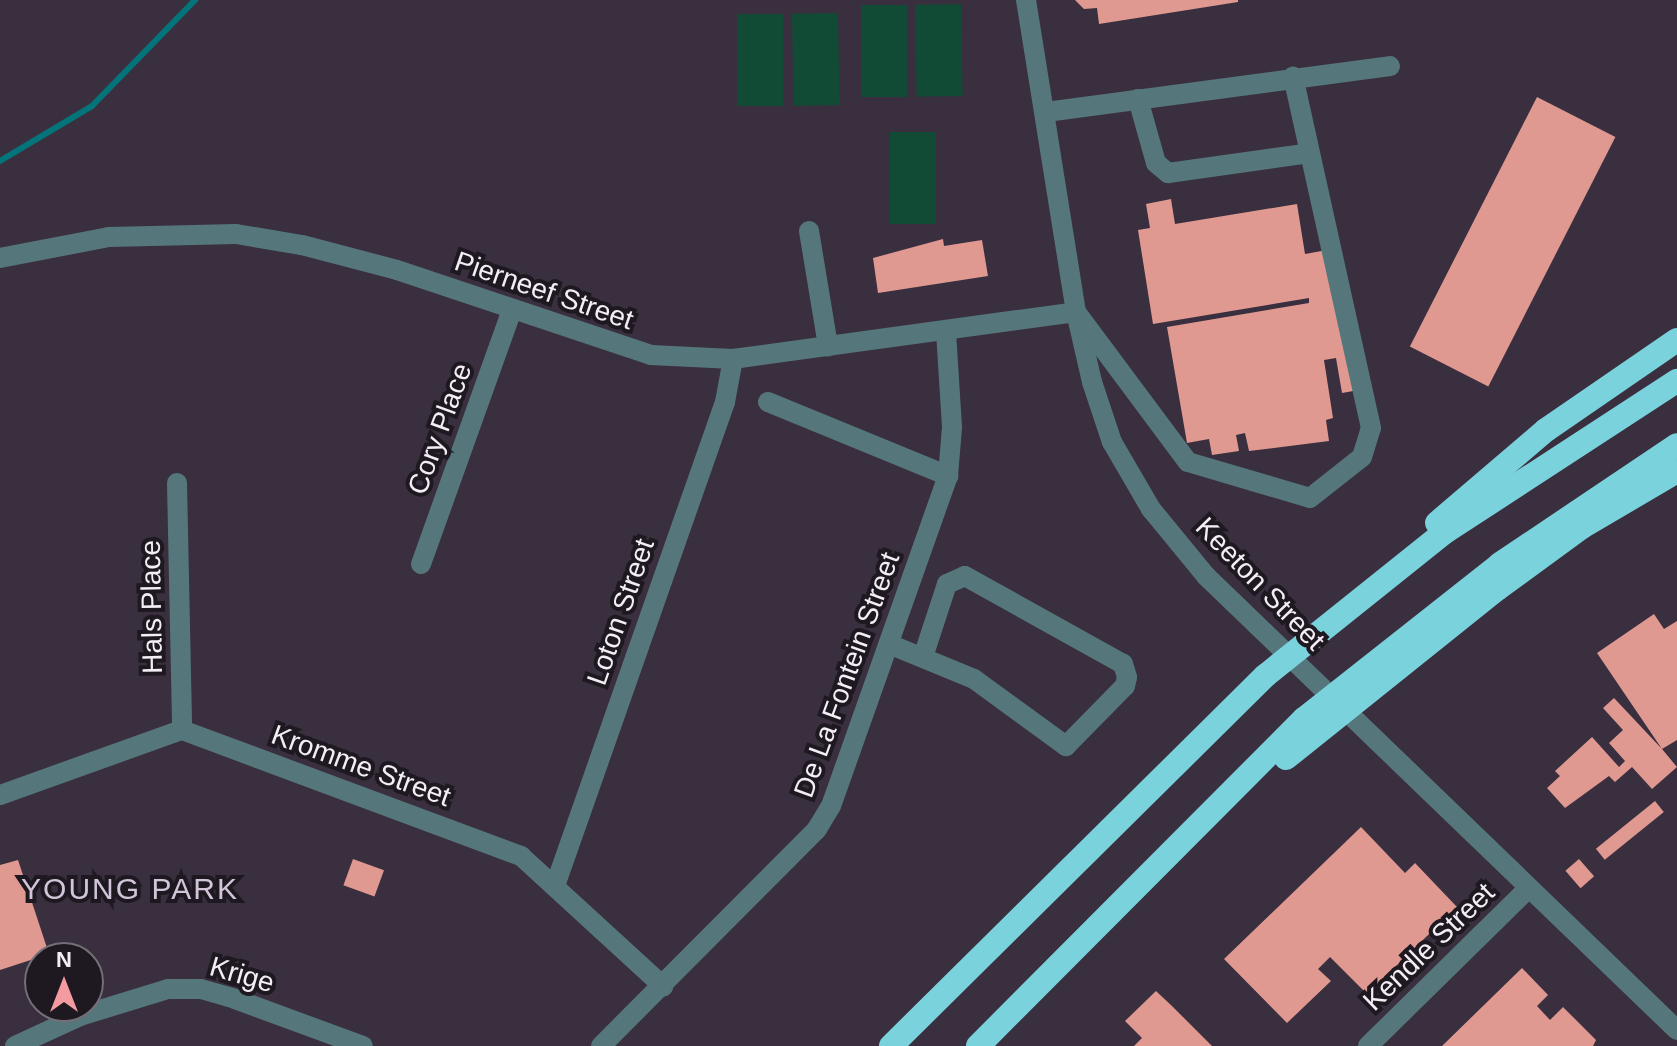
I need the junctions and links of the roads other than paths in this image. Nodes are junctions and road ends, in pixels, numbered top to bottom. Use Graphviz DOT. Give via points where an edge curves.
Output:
graph roads {
  1 [pos="1026,0"];
  2 [pos="1390,66"];
  3 [pos="1293,77"];
  4 [pos="1138,99"];
  5 [pos="1046,112"];
  6 [pos="1310,153"];
  7 [pos="809,231"];
  8 [pos="0,258"];
  9 [pos="511,312"];
  10 [pos="1076,312"];
  11 [pos="946,331"];
  12 [pos="1677,340"];
  13 [pos="828,346"];
  14 [pos="733,359"];
  15 [pos="1677,381"];
  16 [pos="768,402"];
  17 [pos="1677,445"];
  18 [pos="1677,471"];
  19 [pos="948,476"];
  20 [pos="177,483"];
  21 [pos="421,564"];
  22 [pos="1349,608"];
  23 [pos="889,644"];
  24 [pos="923,657"];
  25 [pos="1368,676"];
  26 [pos="182,730"];
  27 [pos="0,795"];
  28 [pos="556,883"];
  29 [pos="1528,889"];
  30 [pos="663,986"];
  31 [pos="1677,1030"];
  32 [pos="15,1046"];
  33 [pos="363,1046"];
  34 [pos="601,1046"];
  35 [pos="891,1046"];
  36 [pos="978,1046"];
  37 [pos="1368,1046"];
  1 -- 5 [label="street, Keeton Street"];
  2 -- 3 [label="street"];
  3 -- 4 [label="street"];
  3 -- 6 [label="street"];
  4 -- 5 [label="street"];
  4 -- 6 [label="street" via="1156,163 1168,173"];
  5 -- 10 [label="street, Keeton Street"];
  6 -- 10 [label="street" via="1371,428 1362,457 1319,494 1301,498 1188,462"];
  7 -- 13 [label="street"];
  8 -- 9 [label="street, Pierneef Street" via="109,237 236,234 339,254"];
  9 -- 14 [label="street, Pierneef Street" via="633,352"];
  9 -- 21 [label="street, Cory Place"];
  10 -- 11 [label="street, Pierneef Street"];
  10 -- 29 [label="street, Keeton Street" via="1112,442 1151,509 1206,576"];
  11 -- 13 [label="street, Pierneef Street"];
  11 -- 19 [label="street, De La Fontein Street" via="952,427"];
  12 -- 22 [label="highway" via="1546,430 1461,500"];
  13 -- 14 [label="street, Pierneef Street"];
  14 -- 28 [label="street, Loton Street" via="725,402"];
  15 -- 22 [label="highway" via="1445,532"];
  16 -- 19 [label="street"];
  17 -- 25 [label="highway" via="1500,564"];
  18 -- 25 [label="highway" via="1582,527"];
  19 -- 23 [label="street, De La Fontein Street"];
  20 -- 26 [label="street, Hals Place"];
  22 -- 35 [label="highway" via="1265,676"];
  23 -- 24 [label="street"];
  23 -- 30 [label="street, De La Fontein Street" via="825,818"];
  24 -- 24 [label="street" via="984,685 1066,746 1125,686 1127,677 1115,659 965,576 947,584"];
  25 -- 36 [label="highway"];
  26 -- 27 [label="street"];
  26 -- 28 [label="street, Kromme Street" via="512,852"];
  28 -- 30 [label="street, Kromme Street"];
  29 -- 31 [label="street, Keeton Street"];
  29 -- 37 [label="street, Kendle Street"];
  30 -- 34 [label="street, De La Fontein Street"];
  32 -- 33 [label="street, Krige" via="132,998 179,989 235,999"];
}
